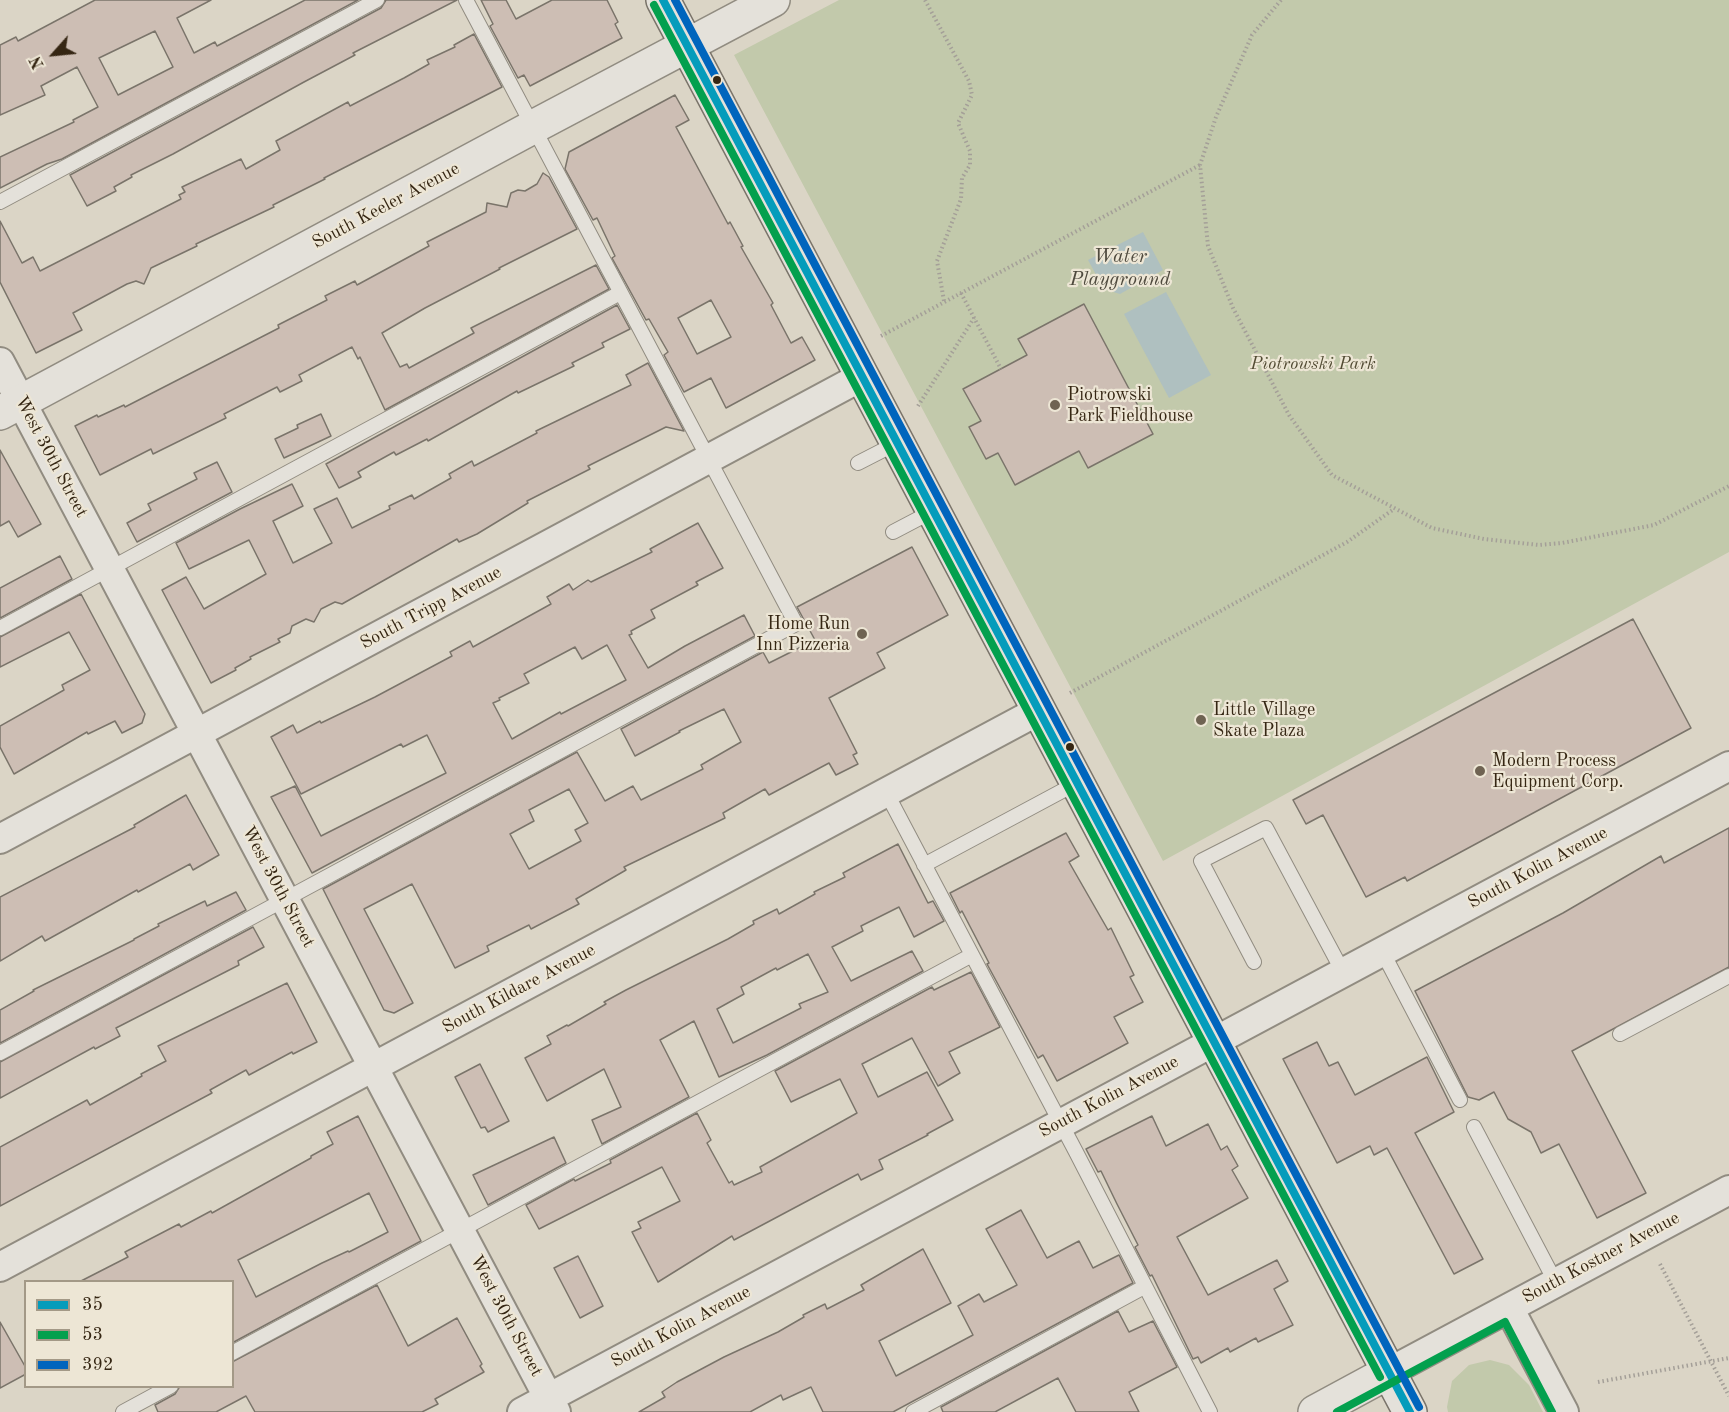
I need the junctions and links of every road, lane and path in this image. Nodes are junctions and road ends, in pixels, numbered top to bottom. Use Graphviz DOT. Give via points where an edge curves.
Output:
graph roads {
  1 [pos="377,0"];
  2 [pos="466,0"];
  3 [pos="663,0"];
  4 [pos="773,0"];
  5 [pos="925,0"];
  6 [pos="1281,0"];
  7 [pos="687,46"];
  8 [pos="533,127"];
  9 [pos="1200,165"];
  10 [pos="0,202"];
  11 [pos="620,293"];
  12 [pos="961,293"];
  13 [pos="945,302"];
  14 [pos="974,318"];
  15 [pos="880,336"];
  16 [pos="0,362"];
  17 [pos="1001,369"];
  18 [pos="861,377"];
  19 [pos="918,406"];
  20 [pos="11,408"];
  21 [pos="897,443"];
  22 [pos="708,459"];
  23 [pos="858,463"];
  24 [pos="1729,486"];
  25 [pos="1394,509"];
  26 [pos="933,511"];
  27 [pos="893,531"];
  28 [pos="110,569"];
  29 [pos="0,628"];
  30 [pos="1070,693"];
  31 [pos="1038,711"];
  32 [pos="197,733"];
  33 [pos="1729,766"];
  34 [pos="1077,783"];
  35 [pos="886,792"];
  36 [pos="0,839"];
  37 [pos="924,865"];
  38 [pos="285,899"];
  39 [pos="1382,951"];
  40 [pos="972,955"];
  41 [pos="1254,962"];
  42 [pos="1343,972"];
  43 [pos="1729,976"];
  44 [pos="1620,1034"];
  45 [pos="1213,1041"];
  46 [pos="0,1053"];
  47 [pos="374,1067"];
  48 [pos="1460,1100"];
  49 [pos="1061,1123"];
  50 [pos="1474,1127"];
  51 [pos="1729,1190"];
  52 [pos="460,1231"];
  53 [pos="1660,1264"];
  54 [pos="0,1268"];
  55 [pos="1556,1283"];
  56 [pos="1144,1287"];
  57 [pos="1509,1308"];
  58 [pos="234,1352"];
  59 [pos="1729,1358"];
  60 [pos="1711,1362"];
  61 [pos="1389,1372"];
  62 [pos="1599,1382"];
  63 [pos="167,1388"];
  64 [pos="1729,1396"];
  65 [pos="552,1405"];
  66 [pos="123,1412"];
  67 [pos="522,1412"];
  68 [pos="913,1412"];
  69 [pos="1210,1412"];
  70 [pos="1315,1412"];
  71 [pos="1410,1412"];
  72 [pos="1564,1412"];
  1 -- 10 [label="lane"];
  2 -- 8 [label="lane"];
  3 -- 7 [label="main road"];
  4 -- 7 [label="main road, South Keeler Avenue"];
  5 -- 13 [label="path" via="969,81 972,95 958,123 970,151 970,165 962,178 961,199 937,261"];
  6 -- 9 [label="path" via="1252,35"];
  7 -- 8 [label="main road, South Keeler Avenue"];
  7 -- 18 [label="main road"];
  8 -- 11 [label="lane"];
  8 -- 20 [label="main road, South Keeler Avenue"];
  9 -- 12 [label="path"];
  9 -- 25 [label="path" via="1208,246 1233,308 1289,415 1332,475"];
  11 -- 22 [label="lane"];
  11 -- 28 [label="lane"];
  12 -- 13 [label="path"];
  12 -- 14 [label="path"];
  13 -- 15 [label="path"];
  14 -- 17 [label="path"];
  14 -- 19 [label="path"];
  16 -- 20 [label="street, West 30th Street"];
  18 -- 21 [label="main road"];
  18 -- 22 [label="street, South Tripp Avenue"];
  20 -- 28 [label="street, West 30th Street"];
  21 -- 23 [label="lane"];
  21 -- 26 [label="main road"];
  22 -- 32 [label="street, South Tripp Avenue"];
  22 -- 38 [label="lane" via="795,624"];
  24 -- 25 [label="path" via="1654,525 1562,543 1484,539 1432,528"];
  25 -- 30 [label="path" via="1347,542"];
  26 -- 27 [label="lane"];
  26 -- 31 [label="main road"];
  28 -- 29 [label="lane"];
  28 -- 32 [label="street, West 30th Street"];
  31 -- 34 [label="main road"];
  31 -- 35 [label="street, South Kildare Avenue"];
  32 -- 36 [label="street, South Tripp Avenue"];
  32 -- 38 [label="street, West 30th Street"];
  33 -- 39 [label="street, South Kolin Avenue"];
  34 -- 37 [label="lane"];
  34 -- 45 [label="main road"];
  35 -- 37 [label="lane"];
  35 -- 47 [label="street, South Kildare Avenue"];
  37 -- 40 [label="lane"];
  38 -- 46 [label="lane"];
  38 -- 47 [label="street, West 30th Street"];
  39 -- 42 [label="street, South Kolin Avenue"];
  39 -- 48 [label="lane"];
  40 -- 49 [label="lane"];
  40 -- 52 [label="lane"];
  41 -- 42 [label="lane" via="1201,861 1266,828"];
  42 -- 45 [label="street, South Kolin Avenue"];
  43 -- 44 [label="lane"];
  45 -- 49 [label="street, South Kolin Avenue"];
  45 -- 61 [label="main road"];
  47 -- 52 [label="street, West 30th Street"];
  47 -- 54 [label="street, South Kildare Avenue"];
  49 -- 56 [label="lane"];
  49 -- 65 [label="street, South Kolin Avenue"];
  50 -- 55 [label="lane"];
  51 -- 55 [label="street, South Kostner Avenue"];
  52 -- 58 [label="lane"];
  52 -- 65 [label="street, West 30th Street"];
  53 -- 60 [label="path"];
  55 -- 57 [label="street, South Kostner Avenue"];
  56 -- 68 [label="lane"];
  56 -- 69 [label="lane"];
  57 -- 61 [label="street, South Kostner Avenue"];
  57 -- 72 [label="street"];
  59 -- 60 [label="path"];
  60 -- 62 [label="path"];
  60 -- 64 [label="path"];
  61 -- 70 [label="main road, South Kostner Avenue"];
  61 -- 71 [label="main road"];
  63 -- 66 [label="lane"];
  65 -- 67 [label="street, South Kolin Avenue"];
}
